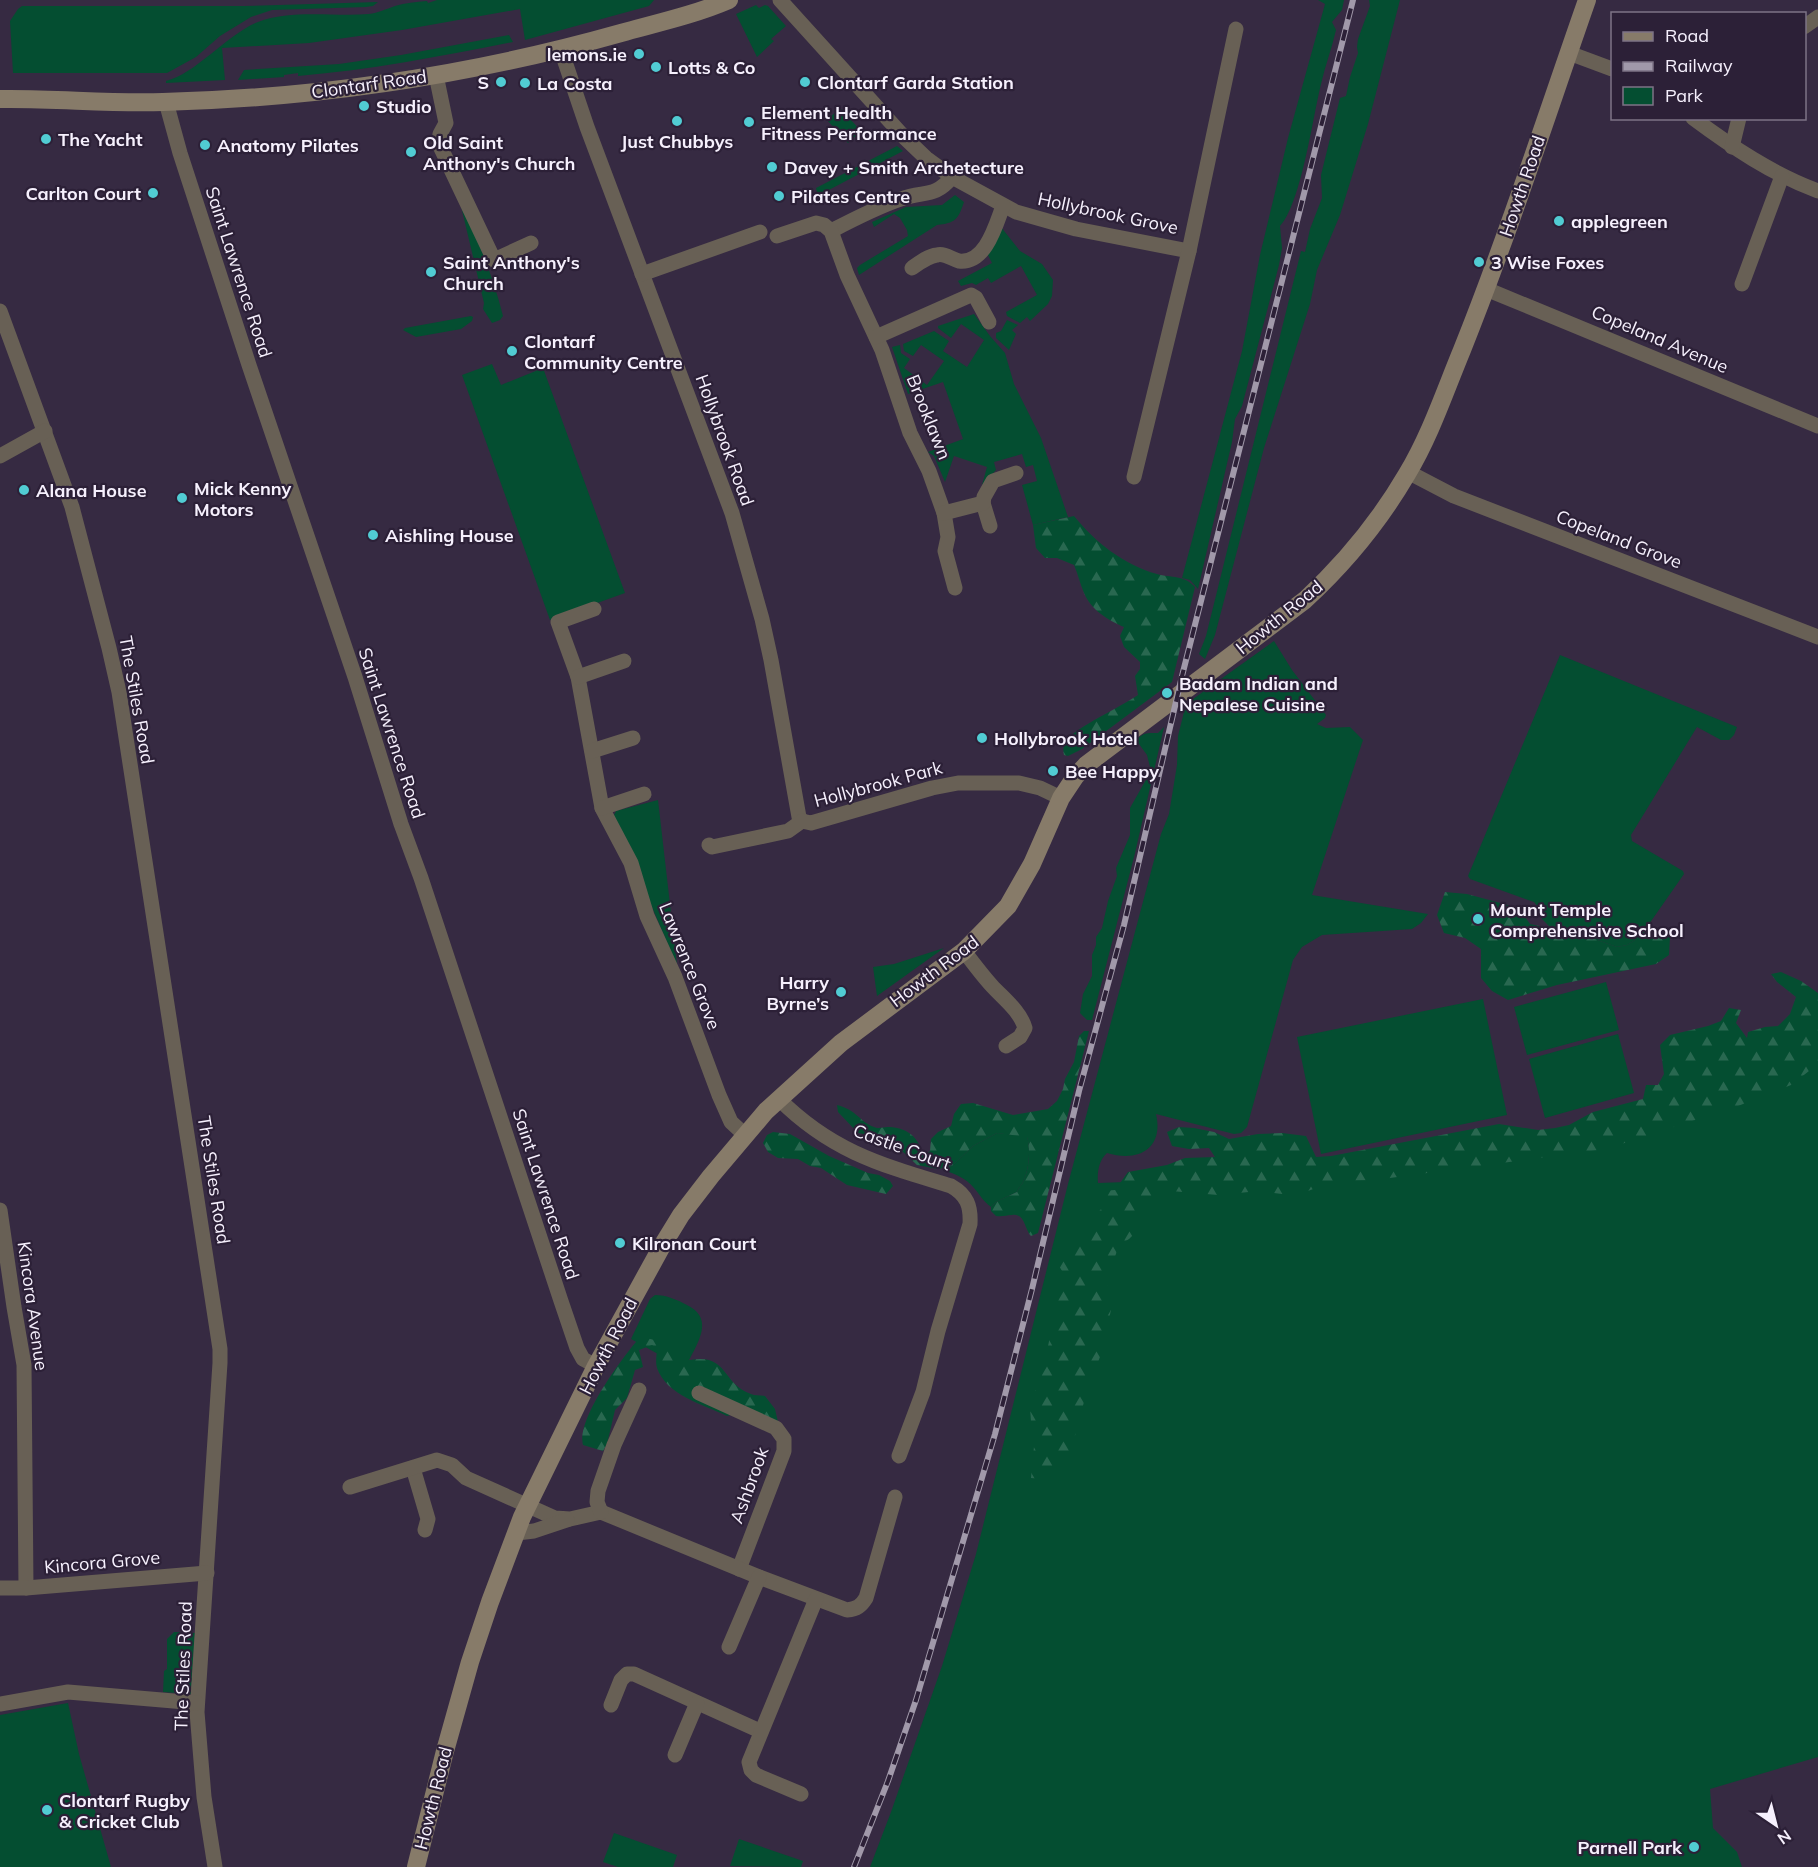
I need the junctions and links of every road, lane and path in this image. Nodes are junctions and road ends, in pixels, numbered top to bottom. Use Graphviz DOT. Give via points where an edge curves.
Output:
graph roads {
  1 [pos="729,0"];
  2 [pos="780,0"];
  3 [pos="1587,0"];
  4 [pos="1236,29"];
  5 [pos="561,50"];
  6 [pos="1569,52"];
  7 [pos="1611,69"];
  8 [pos="436,75"];
  9 [pos="0,99"];
  10 [pos="166,102"];
  11 [pos="1696,120"];
  12 [pos="1739,120"];
  13 [pos="1732,147"];
  14 [pos="1782,176"];
  15 [pos="952,177"];
  16 [pos="1818,191"];
  17 [pos="1003,206"];
  18 [pos="831,231"];
  19 [pos="760,232"];
  20 [pos="777,236"];
  21 [pos="531,243"];
  22 [pos="1189,251"];
  23 [pos="912,268"];
  24 [pos="642,274"];
  25 [pos="1742,284"];
  26 [pos="1486,289"];
  27 [pos="0,311"];
  28 [pos="988,322"];
  29 [pos="3,334"];
  30 [pos="876,337"];
  31 [pos="1818,426"];
  32 [pos="45,431"];
  33 [pos="0,456"];
  34 [pos="1408,472"];
  35 [pos="1016,473"];
  36 [pos="1134,477"];
  37 [pos="983,503"];
  38 [pos="944,513"];
  39 [pos="990,526"];
  40 [pos="955,588"];
  41 [pos="594,609"];
  42 [pos="1818,637"];
  43 [pos="624,661"];
  44 [pos="578,677"];
  45 [pos="633,738"];
  46 [pos="592,751"];
  47 [pos="644,794"];
  48 [pos="1061,798"];
  49 [pos="602,808"];
  50 [pos="802,821"];
  51 [pos="709,845"];
  52 [pos="964,951"];
  53 [pos="1006,1046"];
  54 [pos="779,1099"];
  55 [pos="745,1136"];
  56 [pos="0,1210"];
  57 [pos="596,1366"];
  58 [pos="639,1390"];
  59 [pos="699,1393"];
  60 [pos="899,1456"];
  61 [pos="413,1468"];
  62 [pos="350,1487"];
  63 [pos="895,1497"];
  64 [pos="529,1505"];
  65 [pos="601,1512"];
  66 [pos="570,1519"];
  67 [pos="424,1530"];
  68 [pos="517,1533"];
  69 [pos="739,1569"];
  70 [pos="207,1573"];
  71 [pos="759,1577"];
  72 [pos="0,1588"];
  73 [pos="26,1588"];
  74 [pos="816,1599"];
  75 [pos="729,1647"];
  76 [pos="697,1702"];
  77 [pos="197,1703"];
  78 [pos="0,1704"];
  79 [pos="611,1705"];
  80 [pos="760,1731"];
  81 [pos="675,1755"];
  82 [pos="801,1794"];
  83 [pos="215,1867"];
  84 [pos="416,1867"];
  1 -- 5 [label="main road, Clontarf Road"];
  2 -- 15 [label="street, Hollybrook Grove" via="904,137"];
  3 -- 6 [label="main road, Howth Road"];
  4 -- 22 [label="street, Hollybrook Grove"];
  5 -- 8 [label="main road, Clontarf Road"];
  5 -- 24 [label="street, Hollybrook Road"];
  6 -- 7 [label="street"];
  6 -- 26 [label="main road, Howth Road"];
  8 -- 10 [label="main road, Clontarf Road" via="309,92"];
  8 -- 21 [label="street" via="446,123 439,144 494,260"];
  9 -- 10 [label="main road, Clontarf Road"];
  10 -- 57 [label="street, Saint Lawrence Road" via="400,824 564,1311 580,1354"];
  11 -- 13 [label="street"];
  12 -- 13 [label="street"];
  13 -- 14 [label="street"];
  14 -- 16 [label="street"];
  14 -- 25 [label="street"];
  15 -- 17 [label="street, Hollybrook Grove"];
  15 -- 18 [label="street" via="935,192 905,197"];
  17 -- 22 [label="street, Hollybrook Grove" via="1056,224"];
  17 -- 23 [label="street" via="988,244 974,257 963,261 940,254"];
  18 -- 20 [label="street" via="816,223"];
  18 -- 30 [label="street, Brooklawn"];
  19 -- 24 [label="street"];
  22 -- 36 [label="street, Hollybrook Grove"];
  24 -- 50 [label="street, Hollybrook Road" via="719,477 744,555 771,660"];
  26 -- 31 [label="street, Copeland Avenue"];
  26 -- 34 [label="main road, Howth Road"];
  27 -- 29 [label="street, The Stiles Road"];
  28 -- 30 [label="street" via="971,295"];
  29 -- 32 [label="street, The Stiles Road"];
  30 -- 38 [label="street, Brooklawn"];
  32 -- 33 [label="street"];
  32 -- 70 [label="street, The Stiles Road" via="72,507 119,692 220,1349"];
  34 -- 42 [label="street, Copeland Grove" via="1454,496"];
  34 -- 48 [label="main road, Howth Road" via="1367,534 1305,600 1086,765"];
  35 -- 37 [label="street" via="993,481"];
  37 -- 38 [label="street"];
  37 -- 39 [label="street"];
  38 -- 40 [label="street, Brooklawn" via="948,537 945,551"];
  41 -- 44 [label="street, Lawrence Grove" via="558,622"];
  43 -- 44 [label="street"];
  44 -- 46 [label="street, Lawrence Grove"];
  45 -- 46 [label="street"];
  46 -- 49 [label="street, Lawrence Grove"];
  47 -- 49 [label="street"];
  48 -- 50 [label="street, Hollybrook Park" via="1019,783 958,783 811,823"];
  48 -- 52 [label="main road, Howth Road" via="1017,891"];
  49 -- 55 [label="street, Lawrence Grove" via="631,863 647,916 675,977 719,1095 731,1122"];
  50 -- 51 [label="street, Hollybrook Park" via="788,831"];
  52 -- 53 [label="street" via="1023,1021 1025,1028 1020,1037"];
  52 -- 54 [label="main road, Howth Road" via="841,1042"];
  54 -- 55 [label="main road, Howth Road"];
  54 -- 60 [label="street, Castle Court" via="815,1130 857,1155 951,1186 961,1192 971,1210 923,1392"];
  55 -- 57 [label="main road, Howth Road" via="681,1215"];
  56 -- 73 [label="street, Kincora Avenue" via="24,1365"];
  57 -- 64 [label="main road, Howth Road"];
  58 -- 65 [label="street" via="598,1491"];
  59 -- 69 [label="street, Ashbrook" via="776,1428 784,1438 784,1450"];
  61 -- 62 [label="street"];
  61 -- 64 [label="street" via="437,1460 445,1462 466,1478"];
  61 -- 67 [label="street" via="428,1519"];
  63 -- 74 [label="street" via="862,1605 847,1610"];
  64 -- 66 [label="street" via="555,1518"];
  64 -- 68 [label="main road, Howth Road"];
  65 -- 66 [label="street"];
  65 -- 69 [label="street"];
  66 -- 68 [label="street"];
  68 -- 84 [label="main road, Howth Road" via="470,1662"];
  69 -- 71 [label="street"];
  70 -- 73 [label="street, Kincora Grove"];
  70 -- 77 [label="street, The Stiles Road"];
  71 -- 74 [label="street"];
  71 -- 75 [label="street"];
  72 -- 73 [label="street, Kincora Grove"];
  74 -- 80 [label="street"];
  76 -- 79 [label="street" via="627,1674"];
  76 -- 80 [label="street"];
  76 -- 81 [label="street"];
  77 -- 78 [label="street" via="68,1692"];
  77 -- 83 [label="street, The Stiles Road" via="204,1797"];
  80 -- 82 [label="street" via="749,1762 751,1770"];
}
